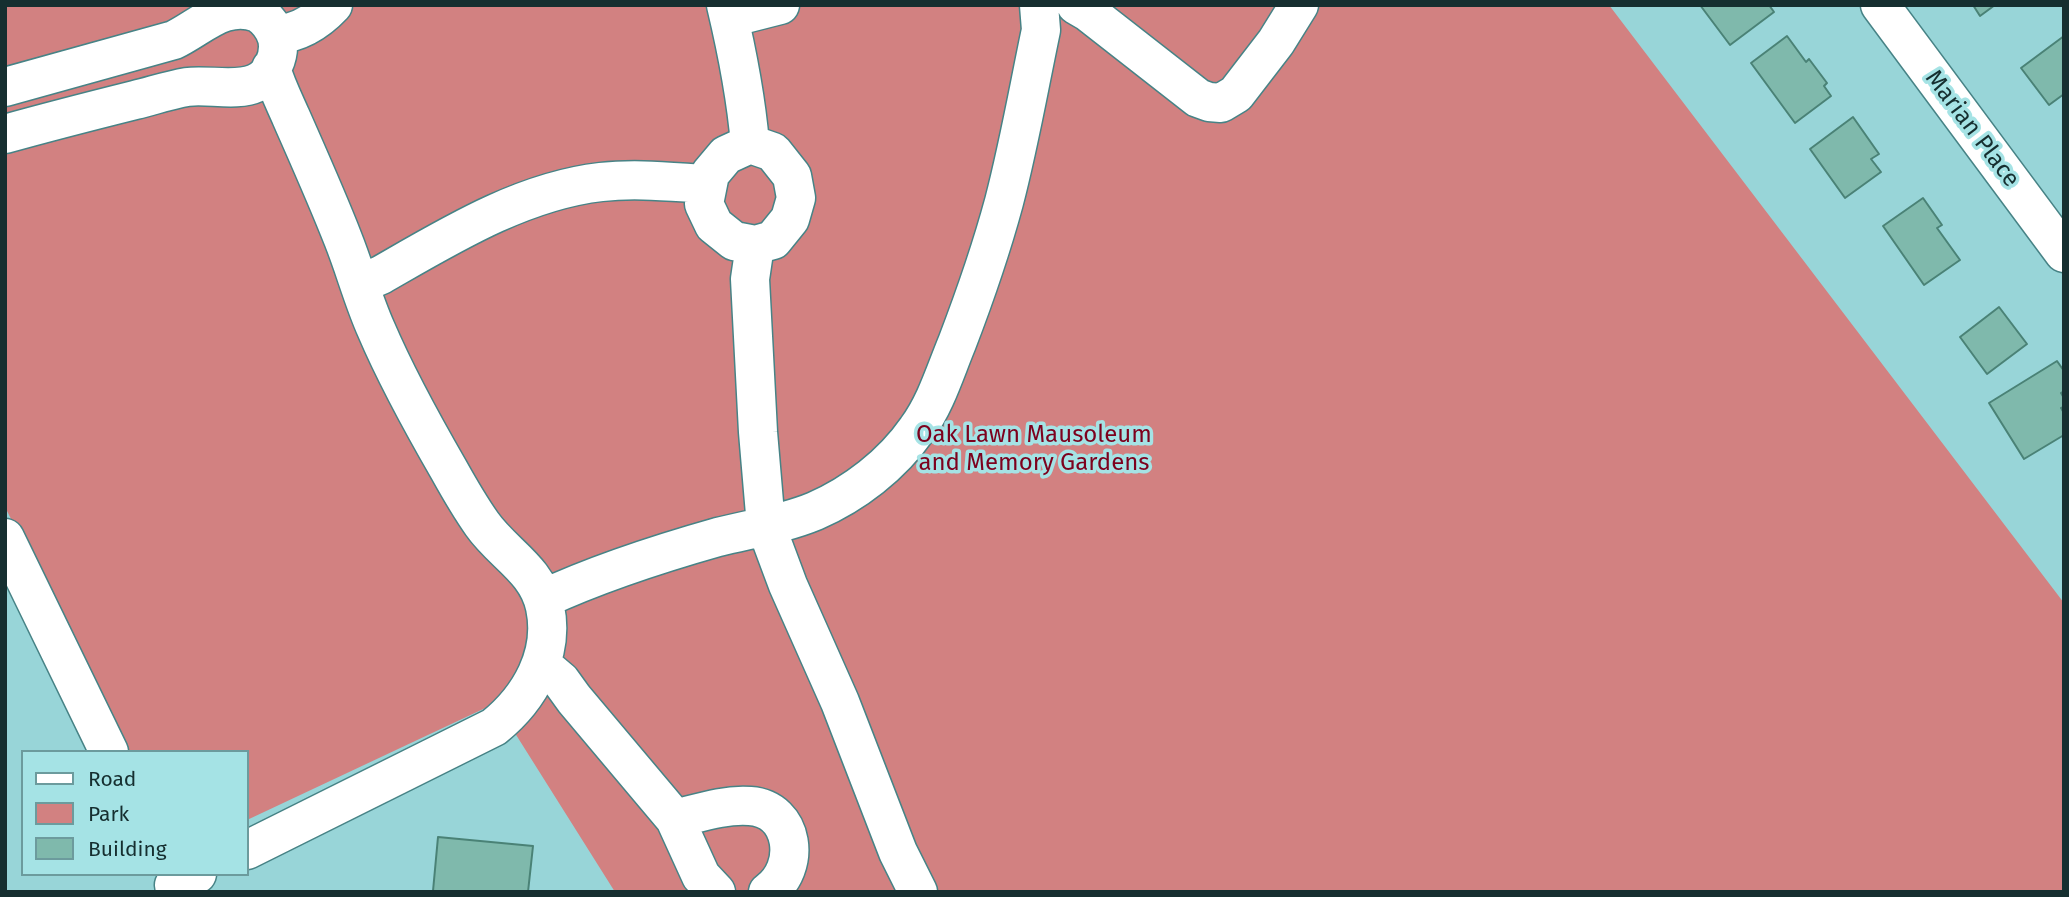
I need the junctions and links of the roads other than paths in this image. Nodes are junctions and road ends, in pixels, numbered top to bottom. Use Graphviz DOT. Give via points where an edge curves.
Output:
graph roads {
  1 [pos="333,5"];
  2 [pos="780,5"];
  3 [pos="1039,5"];
  4 [pos="1076,5"];
  5 [pos="1299,5"];
  6 [pos="1880,5"];
  7 [pos="243,6"];
  8 [pos="727,12"];
  9 [pos="273,52"];
  10 [pos="5,87"];
  11 [pos="5,134"];
  12 [pos="750,144"];
  13 [pos="708,184"];
  14 [pos="755,245"];
  15 [pos="2064,253"];
  16 [pos="360,284"];
  17 [pos="766,526"];
  18 [pos="5,538"];
  19 [pos="542,599"];
  20 [pos="541,664"];
  21 [pos="108,750"];
  22 [pos="675,819"];
  23 [pos="248,850"];
  24 [pos="716,892"];
  25 [pos="768,892"];
  26 [pos="918,892"];
  1 -- 9 [label="street"];
  2 -- 8 [label="street"];
  3 -- 17 [label="street" via="1041,30 1004,200 976,294 930,408 897,453 862,484 820,509"];
  4 -- 5 [label="street" via="1198,97 1215,103 1236,94"];
  6 -- 15 [label="street, Marian Place"];
  7 -- 9 [label="street" via="268,22"];
  7 -- 10 [label="street" via="221,8 174,40"];
  8 -- 12 [label="street" via="746,100"];
  9 -- 11 [label="street" via="263,79 252,85 188,87"];
  9 -- 16 [label="street"];
  12 -- 13 [label="street" via="726,155 710,174"];
  12 -- 14 [label="street" via="773,152 792,176 796,198 790,219 773,240"];
  13 -- 14 [label="street" via="704,204 714,225 734,241"];
  13 -- 16 [label="street" via="615,181 555,193 505,209"];
  14 -- 17 [label="street" via="750,279"];
  16 -- 19 [label="street" via="376,328 449,470 482,525 527,570"];
  17 -- 19 [label="street" via="659,553"];
  17 -- 26 [label="street"];
  18 -- 21 [label="street"];
  19 -- 20 [label="street" via="548,631"];
  20 -- 22 [label="street" via="561,681"];
  20 -- 23 [label="street" via="524,698 494,727"];
  22 -- 24 [label="street" via="701,876"];
  22 -- 25 [label="street" via="729,807 751,806 771,814 785,830 790,851 785,873"];
}
